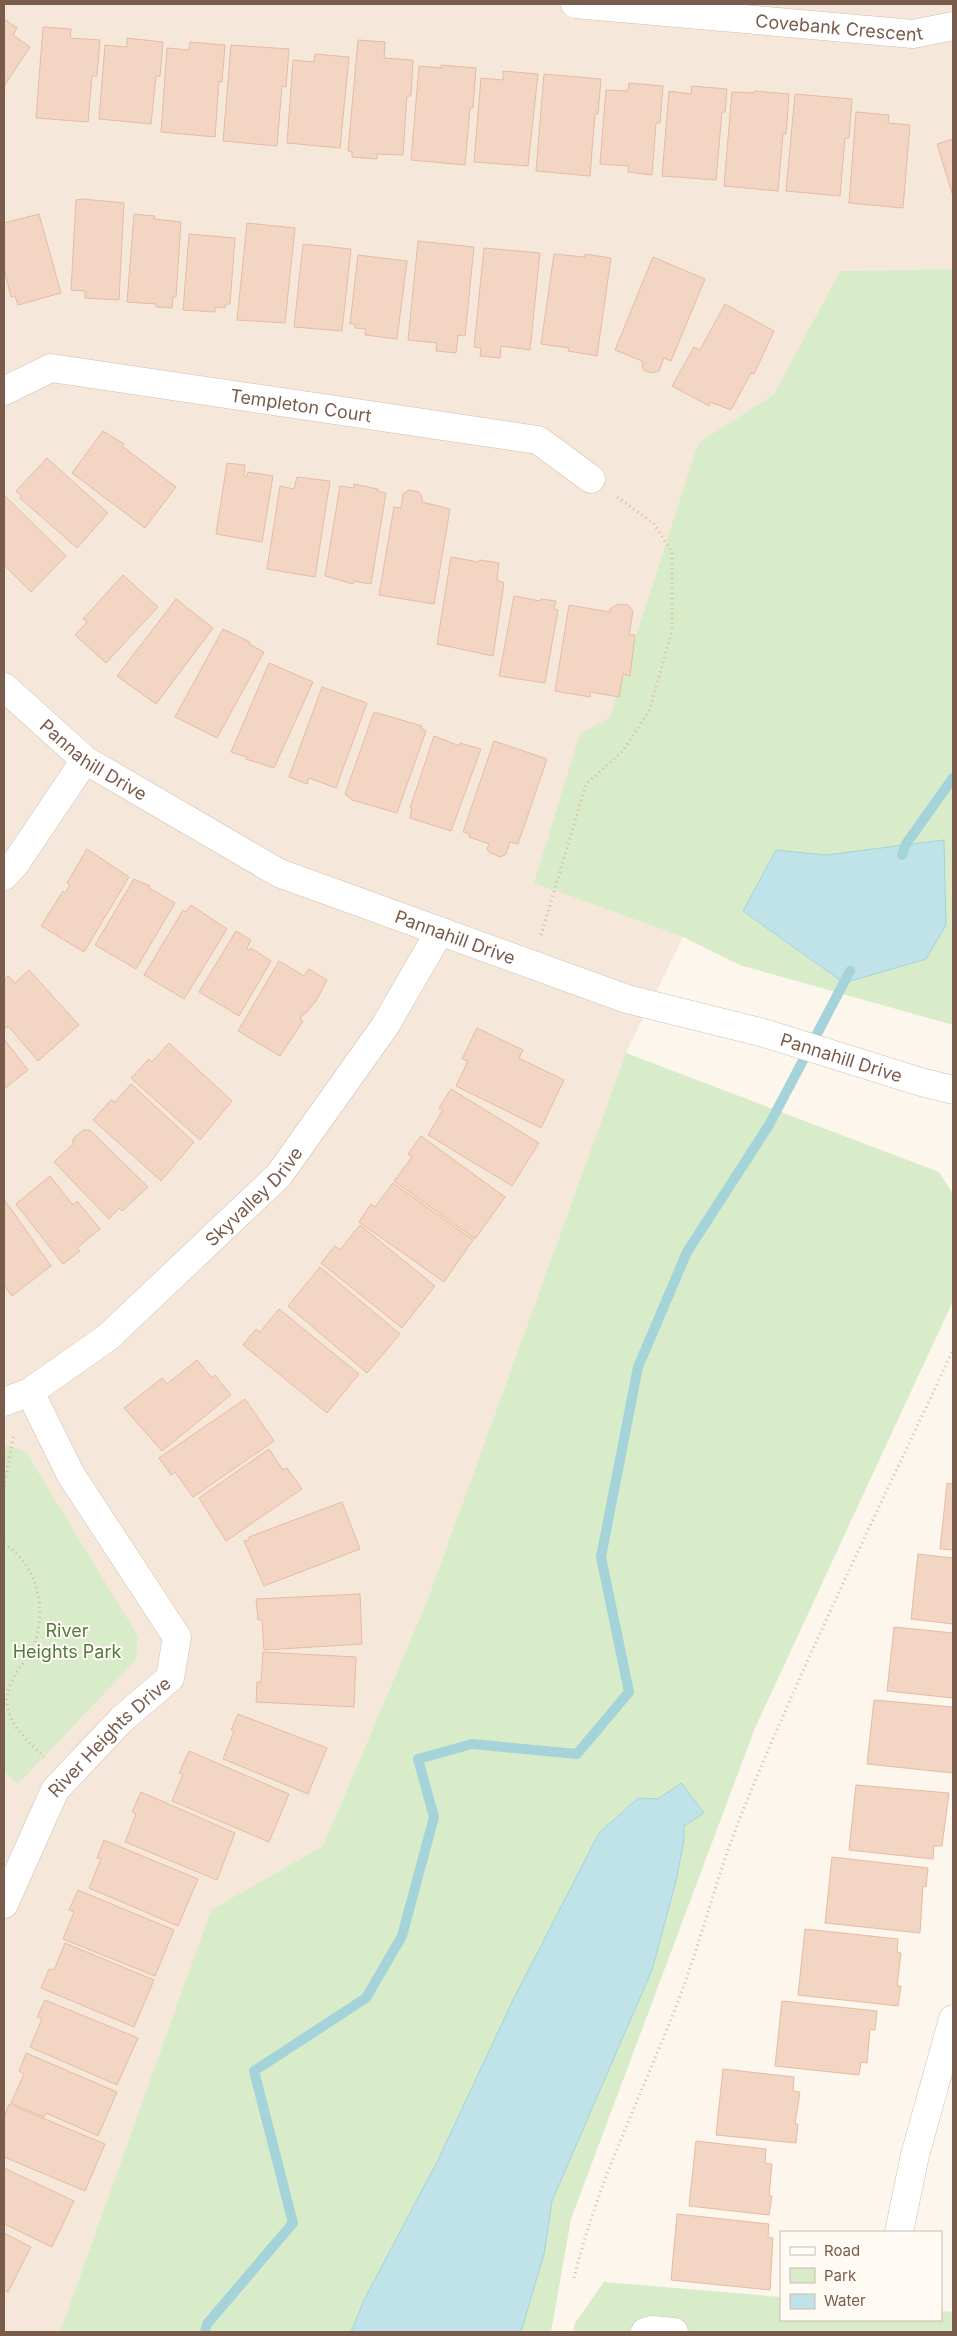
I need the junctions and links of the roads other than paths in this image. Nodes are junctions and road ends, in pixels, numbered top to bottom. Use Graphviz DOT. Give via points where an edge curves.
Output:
graph roads {
  1 [pos="575,4"];
  2 [pos="953,26"];
  3 [pos="4,391"];
  4 [pos="591,479"];
  5 [pos="4,687"];
  6 [pos="85,760"];
  7 [pos="4,876"];
  8 [pos="440,931"];
  9 [pos="953,1090"];
  10 [pos="30,1392"];
  11 [pos="4,1402"];
  12 [pos="4,1904"];
  13 [pos="953,2019"];
  14 [pos="899,2231"];
  15 [pos="645,2332"];
  16 [pos="674,2332"];
  1 -- 2 [label="street, Covebank Crescent" via="913,34"];
  3 -- 4 [label="street, Templeton Court" via="51,368 538,440"];
  5 -- 6 [label="street, Pannahill Drive"];
  6 -- 7 [label="street"];
  6 -- 8 [label="street, Pannahill Drive" via="279,873"];
  8 -- 9 [label="street, Pannahill Drive" via="627,999 764,1033"];
  8 -- 10 [label="street, Skyvalley Drive" via="385,1026 279,1174 108,1337"];
  10 -- 11 [label="street, Skyvalley Drive"];
  10 -- 12 [label="street, River Heights Drive" via="71,1475 177,1637 170,1678 122,1719 55,1790"];
  13 -- 14 [label="street" via="914,2155"];
  15 -- 16 [label="street"];
}
